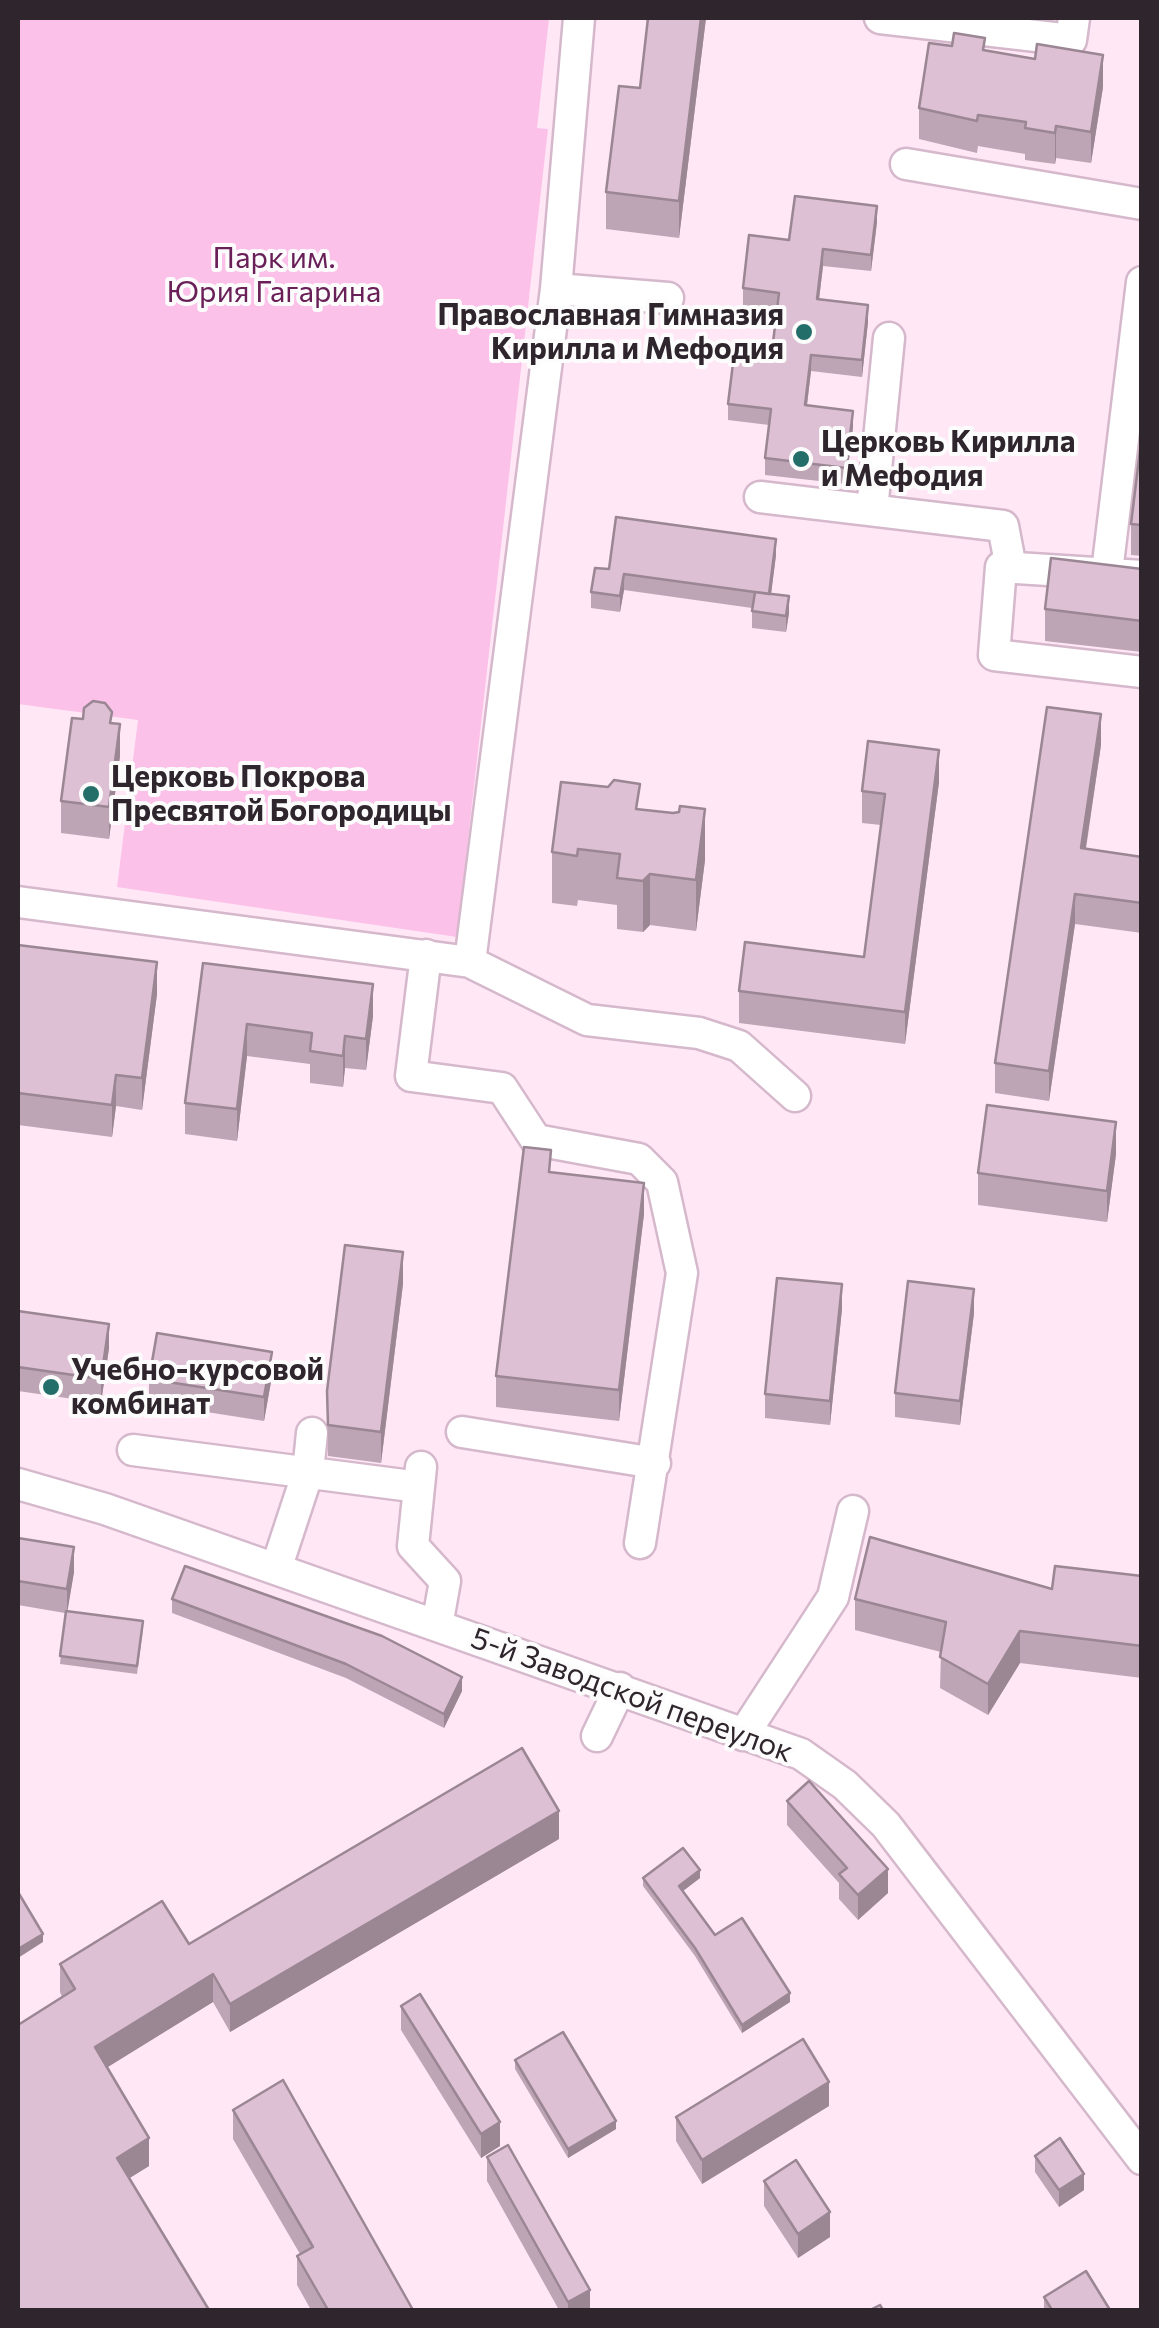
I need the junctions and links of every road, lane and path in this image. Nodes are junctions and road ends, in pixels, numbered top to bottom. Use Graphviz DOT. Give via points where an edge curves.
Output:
graph roads {
  1 [pos="579,18"];
  2 [pos="880,18"];
  3 [pos="1074,18"];
  4 [pos="906,164"];
  5 [pos="1142,204"];
  6 [pos="1142,282"];
  7 [pos="556,289"];
  8 [pos="668,298"];
  9 [pos="889,338"];
  10 [pos="760,497"];
  11 [pos="872,510"];
  12 [pos="1010,568"];
  13 [pos="1108,572"];
  14 [pos="1142,576"];
  15 [pos="1142,672"];
  16 [pos="18,902"];
  17 [pos="426,955"];
  18 [pos="470,962"];
  19 [pos="795,1096"];
  20 [pos="462,1432"];
  21 [pos="312,1434"];
  22 [pos="133,1450"];
  23 [pos="654,1463"];
  24 [pos="308,1472"];
  25 [pos="18,1484"];
  26 [pos="853,1511"];
  27 [pos="640,1543"];
  28 [pos="276,1569"];
  29 [pos="437,1626"];
  30 [pos="620,1688"];
  31 [pos="744,1735"];
  32 [pos="597,1736"];
  33 [pos="1142,2160"];
  1 -- 7 [label="street"];
  2 -- 3 [label="street" via="1071,40"];
  4 -- 5 [label="street"];
  6 -- 13 [label="street"];
  7 -- 8 [label="street"];
  7 -- 18 [label="street"];
  9 -- 11 [label="street"];
  10 -- 11 [label="street"];
  11 -- 12 [label="street" via="1003,526"];
  12 -- 13 [label="street"];
  12 -- 15 [label="street" via="1002,567 994,656"];
  13 -- 14 [label="street"];
  16 -- 17 [label="street"];
  17 -- 18 [label="street"];
  17 -- 23 [label="street" via="411,1076 502,1088 536,1140 639,1159 662,1182 682,1272"];
  18 -- 19 [label="street" via="587,1020 700,1033 740,1046"];
  20 -- 23 [label="street"];
  21 -- 24 [label="street"];
  22 -- 24 [label="street"];
  23 -- 27 [label="street"];
  24 -- 28 [label="street"];
  24 -- 29 [label="street" via="420,1477 413,1546 444,1581"];
  25 -- 28 [label="street, 5-й Заводской переулок"];
  26 -- 31 [label="street" via="833,1596"];
  28 -- 29 [label="street, 5-й Заводской переулок"];
  29 -- 30 [label="street, 5-й Заводской переулок"];
  30 -- 31 [label="street, 5-й Заводской переулок"];
  30 -- 32 [label="street"];
  31 -- 33 [label="street, 5-й Заводской переулок" via="800,1754 886,1825"];
}
